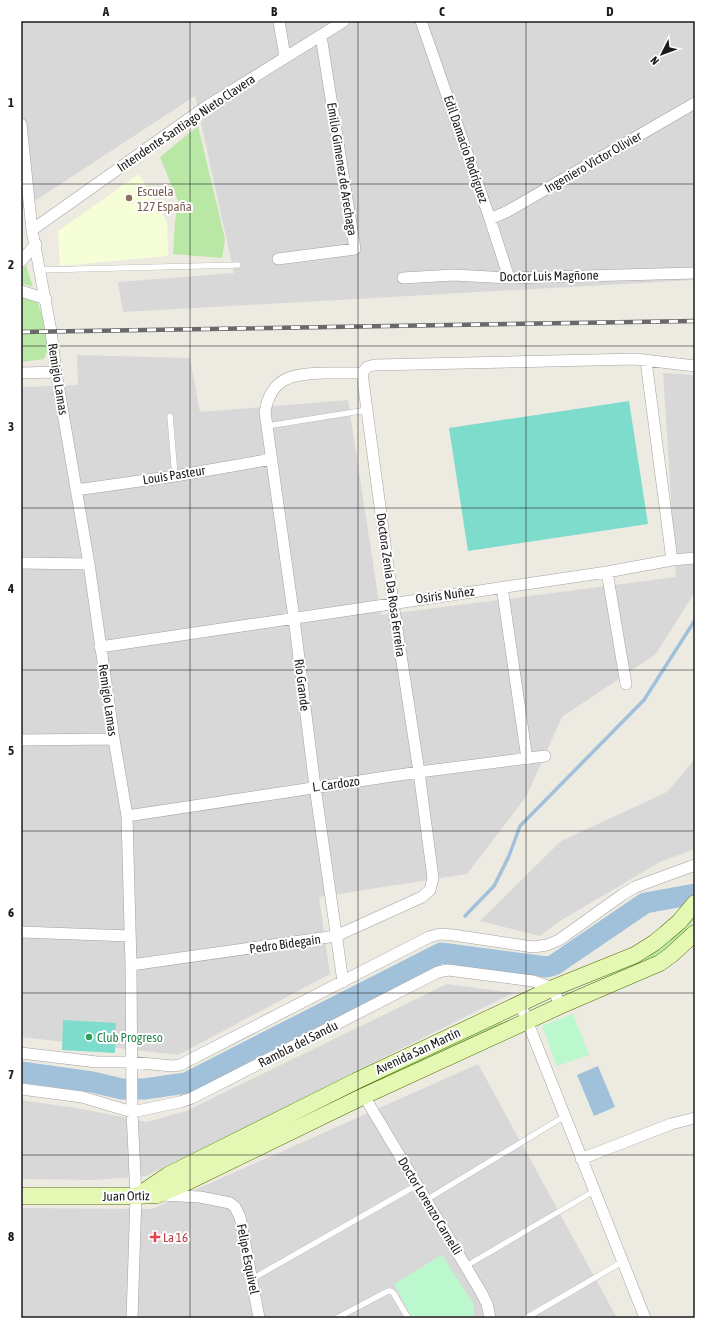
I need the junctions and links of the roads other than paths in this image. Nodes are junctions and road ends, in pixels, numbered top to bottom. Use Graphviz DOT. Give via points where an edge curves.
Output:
graph roads {
  1 [pos="279,21"];
  2 [pos="344,21"];
  3 [pos="421,21"];
  4 [pos="321,36"];
  5 [pos="285,57"];
  6 [pos="695,103"];
  7 [pos="21,124"];
  8 [pos="22,141"];
  9 [pos="490,219"];
  10 [pos="32,230"];
  11 [pos="36,244"];
  12 [pos="278,259"];
  13 [pos="21,261"];
  14 [pos="238,266"];
  15 [pos="40,270"];
  16 [pos="695,273"];
  17 [pos="403,278"];
  18 [pos="509,278"];
  19 [pos="21,291"];
  20 [pos="46,299"];
  21 [pos="646,361"];
  22 [pos="695,366"];
  23 [pos="56,372"];
  24 [pos="21,373"];
  25 [pos="362,373"];
  26 [pos="367,410"];
  27 [pos="170,416"];
  28 [pos="267,426"];
  29 [pos="272,459"];
  30 [pos="175,476"];
  31 [pos="76,490"];
  32 [pos="695,558"];
  33 [pos="672,560"];
  34 [pos="21,563"];
  35 [pos="89,564"];
  36 [pos="607,572"];
  37 [pos="502,587"];
  38 [pos="393,603"];
  39 [pos="294,618"];
  40 [pos="100,647"];
  41 [pos="626,684"];
  42 [pos="114,739"];
  43 [pos="21,740"];
  44 [pos="545,756"];
  45 [pos="527,759"];
  46 [pos="419,772"];
  47 [pos="315,787"];
  48 [pos="127,816"];
  49 [pos="695,865"];
  50 [pos="430,890"];
  51 [pos="695,903"];
  52 [pos="21,932"];
  53 [pos="695,933"];
  54 [pos="130,936"];
  55 [pos="336,936"];
  56 [pos="131,965"];
  57 [pos="343,982"];
  58 [pos="553,988"];
  59 [pos="520,1003"];
  60 [pos="560,1006"];
  61 [pos="528,1021"];
  62 [pos="21,1053"];
  63 [pos="131,1067"];
  64 [pos="21,1088"];
  65 [pos="364,1096"];
  66 [pos="132,1108"];
  67 [pos="565,1116"];
  68 [pos="695,1118"];
  69 [pos="581,1159"];
  70 [pos="417,1185"];
  71 [pos="594,1191"];
  72 [pos="157,1195"];
  73 [pos="21,1196"];
  74 [pos="136,1196"];
  75 [pos="426,1200"];
  76 [pos="230,1203"];
  77 [pos="622,1262"];
  78 [pos="466,1266"];
  79 [pos="252,1279"];
  80 [pos="132,1318"];
  81 [pos="259,1318"];
  82 [pos="337,1318"];
  83 [pos="408,1318"];
  84 [pos="490,1318"];
  85 [pos="526,1318"];
  86 [pos="645,1318"];
  1 -- 5 [label="street"];
  2 -- 4 [label="street, Intendente Santiago Nieto Clavera"];
  3 -- 9 [label="street, Edil Damacio Rodríguez"];
  4 -- 5 [label="street, Intendente Santiago Nieto Clavera"];
  4 -- 12 [label="street, Emilio Gimenez de Arechaga" via="355,249"];
  5 -- 10 [label="street, Intendente Santiago Nieto Clavera" via="204,108"];
  6 -- 9 [label="street, Ingeniero Víctor Olivier"];
  7 -- 8 [label="street, Remigio Lamas"];
  8 -- 10 [label="street, Remigio Lamas"];
  9 -- 18 [label="street, Edil Damacio Rodríguez"];
  10 -- 11 [label="street, Remigio Lamas"];
  11 -- 13 [label="street"];
  11 -- 15 [label="street, Remigio Lamas"];
  14 -- 15 [label="lane"];
  15 -- 20 [label="street, Remigio Lamas"];
  16 -- 18 [label="street, Doctor Luis Magñone"];
  17 -- 18 [label="street, Doctor Luis Magñone" via="453,274"];
  19 -- 20 [label="street"];
  20 -- 23 [label="street, Remigio Lamas"];
  21 -- 22 [label="street"];
  21 -- 25 [label="street" via="635,359 375,365 367,367"];
  21 -- 33 [label="street"];
  23 -- 24 [label="street"];
  23 -- 31 [label="street, Remigio Lamas"];
  25 -- 26 [label="street, Doctora Zenia Da Rosa Ferreira"];
  25 -- 28 [label="street, Río Grande" via="306,374 282,380 267,400"];
  26 -- 28 [label="lane"];
  26 -- 38 [label="street, Doctora Zenia Da Rosa Ferreira"];
  27 -- 30 [label="lane"];
  28 -- 29 [label="street, Río Grande"];
  29 -- 30 [label="street, Louis Pasteur"];
  29 -- 39 [label="street, Río Grande"];
  30 -- 31 [label="street, Louis Pasteur"];
  31 -- 35 [label="street, Remigio Lamas"];
  32 -- 33 [label="street, Osiris Nuñez"];
  33 -- 36 [label="street, Osiris Nuñez"];
  34 -- 35 [label="street"];
  35 -- 40 [label="street, Remigio Lamas"];
  36 -- 37 [label="street, Osiris Nuñez"];
  36 -- 41 [label="street"];
  37 -- 38 [label="street, Osiris Nuñez"];
  37 -- 45 [label="street"];
  38 -- 39 [label="street, Osiris Nuñez"];
  38 -- 46 [label="street, Doctora Zenia Da Rosa Ferreira"];
  39 -- 40 [label="street, Osiris Nuñez"];
  39 -- 47 [label="street, Río Grande"];
  40 -- 42 [label="street, Remigio Lamas"];
  42 -- 43 [label="street"];
  42 -- 48 [label="street, Remigio Lamas"];
  44 -- 45 [label="street, L. Cardozo"];
  45 -- 46 [label="street, L. Cardozo"];
  46 -- 47 [label="street, L. Cardozo"];
  46 -- 50 [label="street, Doctora Zenia Da Rosa Ferreira" via="433,878"];
  47 -- 48 [label="street, L. Cardozo"];
  47 -- 55 [label="street, Río Grande"];
  48 -- 54 [label="street, Remigio Lamas"];
  49 -- 57 [label="street" via="635,887 559,940 547,945 533,947 440,934 429,937"];
  50 -- 55 [label="street, Pedro Bidegain" via="422,897"];
  51 -- 58 [label="street, Avenida San Martín" via="679,922 635,955"];
  52 -- 54 [label="street"];
  53 -- 60 [label="street, Avenida San Martín" via="660,963"];
  54 -- 56 [label="street, Remigio Lamas"];
  55 -- 56 [label="street, Pedro Bidegain"];
  55 -- 57 [label="street, Río Grande"];
  56 -- 63 [label="street, Remigio Lamas"];
  57 -- 63 [label="street" via="180,1065"];
  58 -- 59 [label="street, Avenida San Martín"];
  58 -- 60 [label="street"];
  58 -- 66 [label="street, Rambla del Sandu" via="533,981 448,970 438,972 192,1098"];
  59 -- 61 [label="street"];
  59 -- 74 [label="street, Avenida San Martín" via="356,1081 168,1176"];
  60 -- 61 [label="street, Avenida San Martín"];
  61 -- 65 [label="street, Avenida San Martín"];
  61 -- 67 [label="street"];
  62 -- 63 [label="street"];
  63 -- 66 [label="street, Remigio Lamas"];
  64 -- 66 [label="street, Rambla del Sandu"];
  65 -- 70 [label="street, Doctor Lorenzo Carnelli"];
  65 -- 72 [label="street, Avenida San Martín"];
  66 -- 74 [label="street, Remigio Lamas"];
  67 -- 69 [label="street"];
  67 -- 75 [label="lane"];
  68 -- 69 [label="street" via="671,1124"];
  69 -- 71 [label="street"];
  70 -- 75 [label="street, Doctor Lorenzo Carnelli"];
  70 -- 79 [label="lane"];
  71 -- 77 [label="street"];
  71 -- 78 [label="lane"];
  72 -- 74 [label="street, Juan Ortiz"];
  72 -- 76 [label="street, Juan Ortiz" via="200,1197"];
  73 -- 74 [label="street, Juan Ortiz"];
  74 -- 80 [label="street, Remigio Lamas"];
  75 -- 78 [label="street, Doctor Lorenzo Carnelli"];
  76 -- 79 [label="street, Felipe Esquivel" via="240,1217"];
  77 -- 85 [label="lane"];
  77 -- 86 [label="street"];
  78 -- 84 [label="street, Doctor Lorenzo Carnelli" via="487,1304"];
  79 -- 81 [label="street, Felipe Esquivel"];
  82 -- 83 [label="lane" via="388,1291 394,1294"];
}
